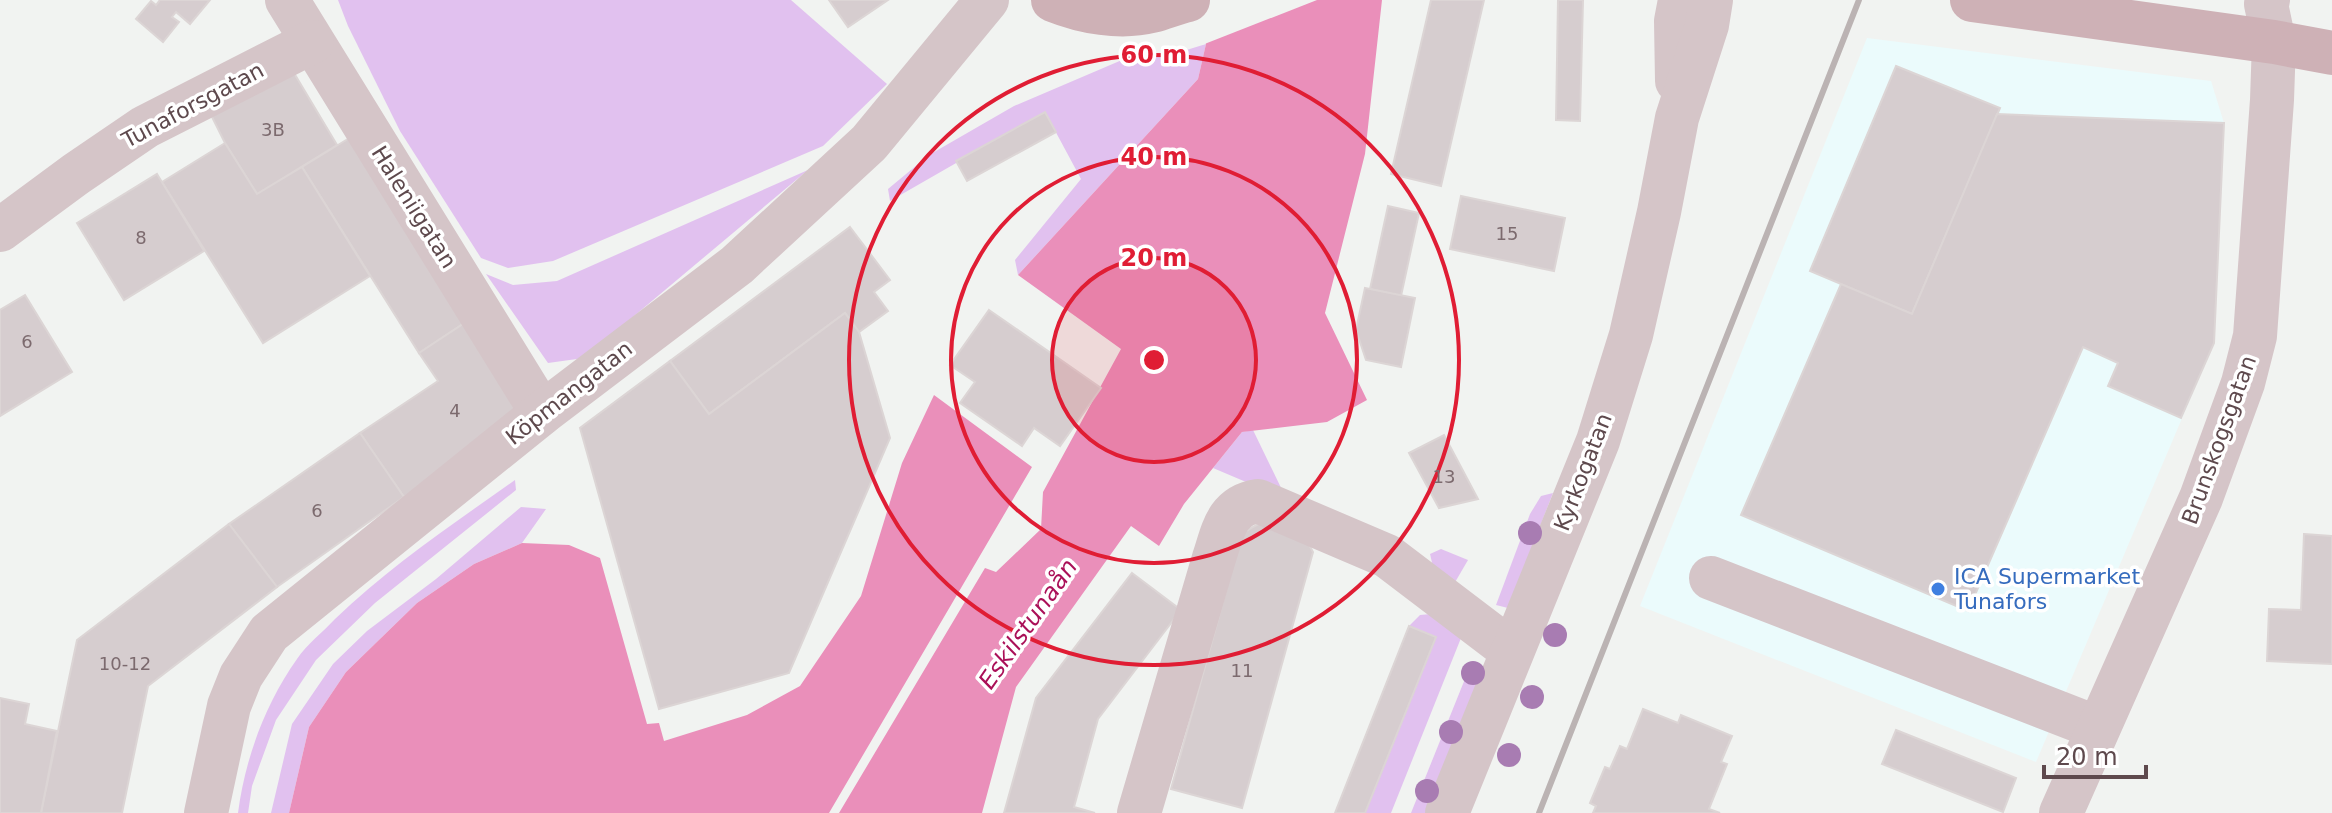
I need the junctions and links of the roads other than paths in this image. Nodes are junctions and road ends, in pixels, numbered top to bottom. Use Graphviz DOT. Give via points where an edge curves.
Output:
graph roads {
  1 [pos="287,0"];
  2 [pos="987,0"];
  3 [pos="1053,0"];
  4 [pos="1680,0"];
  5 [pos="1711,0"];
  6 [pos="1176,1"];
  7 [pos="1994,2"];
  8 [pos="2271,21"];
  9 [pos="312,42"];
  10 [pos="2332,47"];
  11 [pos="2332,53"];
  12 [pos="1677,118"];
  13 [pos="0,230"];
  14 [pos="542,413"];
  15 [pos="1711,578"];
  16 [pos="1512,651"];
  17 [pos="2098,728"];
  18 [pos="206,813"];
  19 [pos="1139,813"];
  20 [pos="1447,813"];
  21 [pos="2061,813"];
  1 -- 9 [label="street, Haleniigatan"];
  2 -- 14 [label="street, Köpmangatan" via="869,143 737,265"];
  3 -- 6 [label="main road" via="1112,14 1149,12"];
  4 -- 12 [label="street, Kyrkogatan"];
  5 -- 12 [label="street, Kyrkogatan"];
  7 -- 8 [label="main road"];
  8 -- 10 [label="main road"];
  8 -- 11 [label="main road"];
  8 -- 17 [label="street, Brunskogsgatan" via="2271,116 2255,336 2201,498"];
  9 -- 13 [label="street, Tunaforsgatan" via="145,127"];
  9 -- 14 [label="street, Haleniigatan"];
  12 -- 16 [label="street, Kyrkogatan" via="1631,335 1603,426"];
  14 -- 18 [label="street, Köpmangatan" via="269,633 229,706"];
  15 -- 17 [label="street"];
  16 -- 19 [label="street" via="1387,556 1258,501 1243,503 1228,519 1214,558"];
  16 -- 20 [label="street, Kyrkogatan"];
  17 -- 21 [label="street, Brunskogsgatan"];
}
